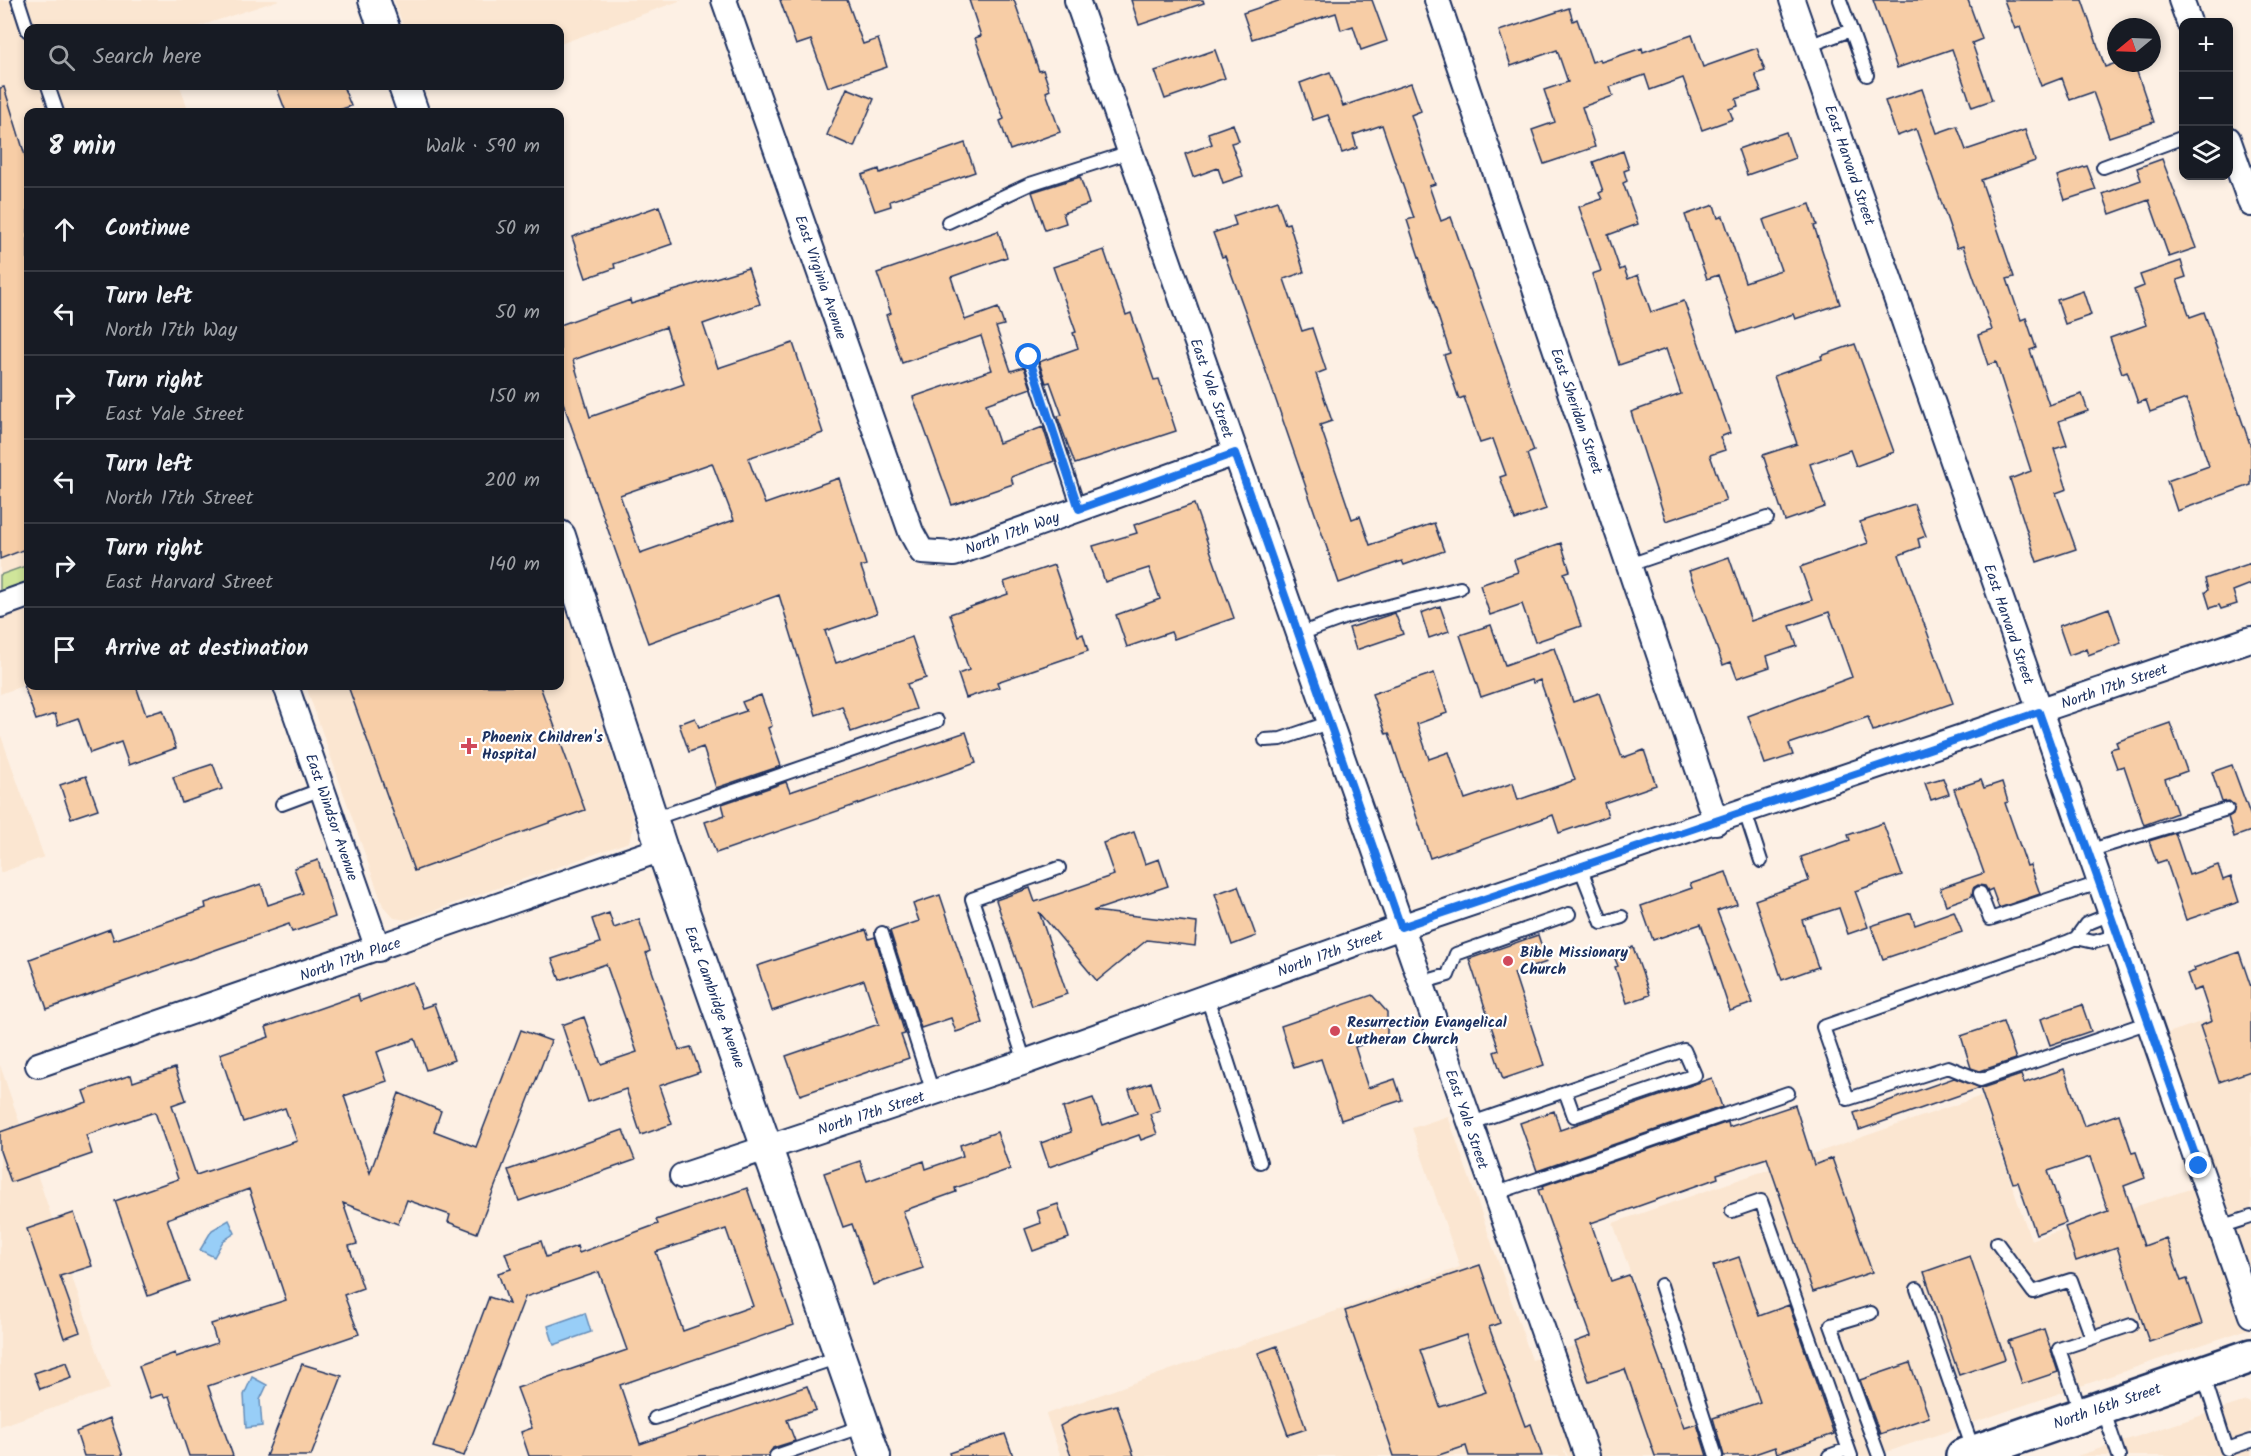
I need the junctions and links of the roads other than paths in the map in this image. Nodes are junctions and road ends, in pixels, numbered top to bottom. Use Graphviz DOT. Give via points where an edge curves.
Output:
graph roads {
  1 [pos="18,0"];
  2 [pos="374,0"];
  3 [pos="724,0"];
  4 [pos="1077,0"];
  5 [pos="1437,0"];
  6 [pos="1792,0"];
  7 [pos="1840,0"];
  8 [pos="2181,0"];
  9 [pos="2188,18"];
  10 [pos="26,24"];
  11 [pos="383,24"];
  12 [pos="1851,30"];
  13 [pos="1808,46"];
  14 [pos="1867,75"];
  15 [pos="49,90"];
  16 [pos="405,90"];
  17 [pos="56,108"];
  18 [pos="412,108"];
  19 [pos="2179,139"];
  20 [pos="2233,151"];
  21 [pos="1130,152"];
  22 [pos="2103,167"];
  23 [pos="2251,204"];
  24 [pos="948,222"];
  25 [pos="1029,357"];
  26 [pos="1235,453"];
  27 [pos="1079,509"];
  28 [pos="1767,518"];
  29 [pos="564,548"];
  30 [pos="922,552"];
  31 [pos="1629,565"];
  32 [pos="1460,588"];
  33 [pos="24,596"];
  34 [pos="0,605"];
  35 [pos="1298,635"];
  36 [pos="2251,639"];
  37 [pos="287,690"];
  38 [pos="2039,712"];
  39 [pos="937,721"];
  40 [pos="1328,723"];
  41 [pos="1265,740"];
  42 [pos="322,789"];
  43 [pos="282,804"];
  44 [pos="2227,809"];
  45 [pos="1745,812"];
  46 [pos="652,819"];
  47 [pos="1716,822"];
  48 [pos="662,849"];
  49 [pos="2088,851"];
  50 [pos="1761,861"];
  51 [pos="1580,867"];
  52 [pos="1059,868"];
  53 [pos="2099,883"];
  54 [pos="1980,893"];
  55 [pos="1569,914"];
  56 [pos="1622,917"];
  57 [pos="2114,925"];
  58 [pos="1401,927"];
  59 [pos="882,933"];
  60 [pos="2076,938"];
  61 [pos="378,949"];
  62 [pos="1420,983"];
  63 [pos="1207,997"];
  64 [pos="2149,1022"];
  65 [pos="1025,1062"];
  66 [pos="38,1065"];
  67 [pos="1565,1091"];
  68 [pos="933,1093"];
  69 [pos="1788,1093"];
  70 [pos="1469,1124"];
  71 [pos="769,1148"];
  72 [pos="1260,1162"];
  73 [pos="682,1176"];
  74 [pos="1494,1194"];
  75 [pos="1732,1211"];
  76 [pos="2251,1217"];
  77 [pos="2220,1227"];
  78 [pos="1997,1244"];
  79 [pos="1661,1286"];
  80 [pos="1917,1289"];
  81 [pos="1871,1313"];
  82 [pos="2251,1315"];
  83 [pos="2131,1325"];
  84 [pos="2092,1338"];
  85 [pos="840,1356"];
  86 [pos="2251,1356"];
  87 [pos="2203,1373"];
  88 [pos="2092,1411"];
  89 [pos="655,1418"];
  90 [pos="865,1425"];
  91 [pos="2251,1440"];
  92 [pos="1849,1453"];
  93 [pos="1968,1454"];
  94 [pos="776,1456"];
  95 [pos="875,1456"];
  96 [pos="1587,1456"];
  97 [pos="1716,1456"];
  98 [pos="1829,1456"];
  99 [pos="1878,1456"];
  100 [pos="2119,1456"];
  1 -- 10 [label="lane"];
  2 -- 11 [label="street"];
  3 -- 30 [label="street, East Virginia Avenue" via="911,532"];
  4 -- 21 [label="street, East Yale Street"];
  5 -- 31 [label="street, East Sheridan Street"];
  6 -- 13 [label="street, East Harvard Street"];
  7 -- 12 [label="lane"];
  8 -- 9 [label="street"];
  12 -- 13 [label="lane"];
  12 -- 14 [label="lane"];
  13 -- 38 [label="street, East Harvard Street"];
  15 -- 17 [label="lane"];
  16 -- 18 [label="street"];
  19 -- 22 [label="lane"];
  20 -- 23 [label="street"];
  21 -- 24 [label="lane" via="1030,184"];
  21 -- 26 [label="street, East Yale Street"];
  25 -- 27 [label="lane"];
  26 -- 27 [label="street, North 17th Way"];
  26 -- 35 [label="street, East Yale Street"];
  27 -- 30 [label="street, North 17th Way" via="954,554"];
  28 -- 31 [label="lane"];
  29 -- 46 [label="street, East Cambridge Avenue"];
  31 -- 47 [label="street, East Sheridan Street"];
  32 -- 35 [label="lane" via="1346,617"];
  33 -- 34 [label="street"];
  35 -- 40 [label="street, East Yale Street"];
  36 -- 38 [label="street, North 17th Street"];
  37 -- 42 [label="street, East Windsor Avenue"];
  38 -- 45 [label="street, North 17th Street"];
  38 -- 49 [label="street, East Harvard Street"];
  39 -- 46 [label="lane"];
  40 -- 41 [label="lane" via="1281,739"];
  40 -- 58 [label="street, East Yale Street"];
  42 -- 43 [label="lane"];
  42 -- 61 [label="street, East Windsor Avenue"];
  44 -- 49 [label="lane"];
  45 -- 47 [label="street, North 17th Street"];
  45 -- 50 [label="lane"];
  46 -- 48 [label="street, East Cambridge Avenue"];
  47 -- 51 [label="street, North 17th Street"];
  48 -- 61 [label="street, North 17th Place"];
  48 -- 71 [label="street, East Cambridge Avenue"];
  49 -- 53 [label="street, East Harvard Street"];
  51 -- 56 [label="lane" via="1602,924"];
  51 -- 58 [label="street, North 17th Street"];
  52 -- 65 [label="lane" via="972,899"];
  53 -- 54 [label="lane" via="1990,919"];
  53 -- 57 [label="street, East Harvard Street"];
  55 -- 62 [label="lane" via="1456,954 1448,975"];
  57 -- 60 [label="lane" via="2094,942"];
  57 -- 60 [label="lane" via="2086,924"];
  57 -- 64 [label="street, East Harvard Street"];
  58 -- 62 [label="street, East Yale Street"];
  58 -- 63 [label="street, North 17th Street"];
  59 -- 68 [label="lane"];
  60 -- 64 [label="lane" via="1823,1028 1848,1099 1948,1066 1980,1080"];
  61 -- 66 [label="street, North 17th Place"];
  62 -- 70 [label="street, East Yale Street"];
  63 -- 65 [label="street, North 17th Street"];
  63 -- 72 [label="lane"];
  64 -- 77 [label="street, East Harvard Street"];
  65 -- 68 [label="street, North 17th Street"];
  67 -- 67 [label="lane" via="1684,1050 1695,1075 1574,1116"];
  67 -- 70 [label="lane"];
  68 -- 71 [label="street, North 17th Street"];
  69 -- 74 [label="lane"];
  70 -- 74 [label="street, East Yale Street"];
  71 -- 73 [label="street, North 17th Street"];
  71 -- 85 [label="street, East Cambridge Avenue"];
  74 -- 96 [label="street, East Yale Street"];
  75 -- 92 [label="lane" via="1761,1201"];
  76 -- 77 [label="lane"];
  77 -- 82 [label="street, East Harvard Street"];
  78 -- 84 [label="lane" via="2033,1292 2071,1280"];
  79 -- 97 [label="lane"];
  80 -- 93 [label="lane"];
  81 -- 99 [label="lane" via="1831,1325"];
  83 -- 84 [label="lane"];
  84 -- 88 [label="lane" via="2059,1349"];
  85 -- 89 [label="lane"];
  85 -- 90 [label="street, East Cambridge Avenue"];
  86 -- 87 [label="main road, North 16th Street"];
  87 -- 88 [label="main road, North 16th Street"];
  87 -- 91 [label="lane" via="2227,1449"];
  88 -- 93 [label="main road, North 16th Street"];
  88 -- 100 [label="lane"];
  90 -- 94 [label="lane"];
  90 -- 95 [label="street, East Cambridge Avenue"];
  92 -- 98 [label="lane"];
}
